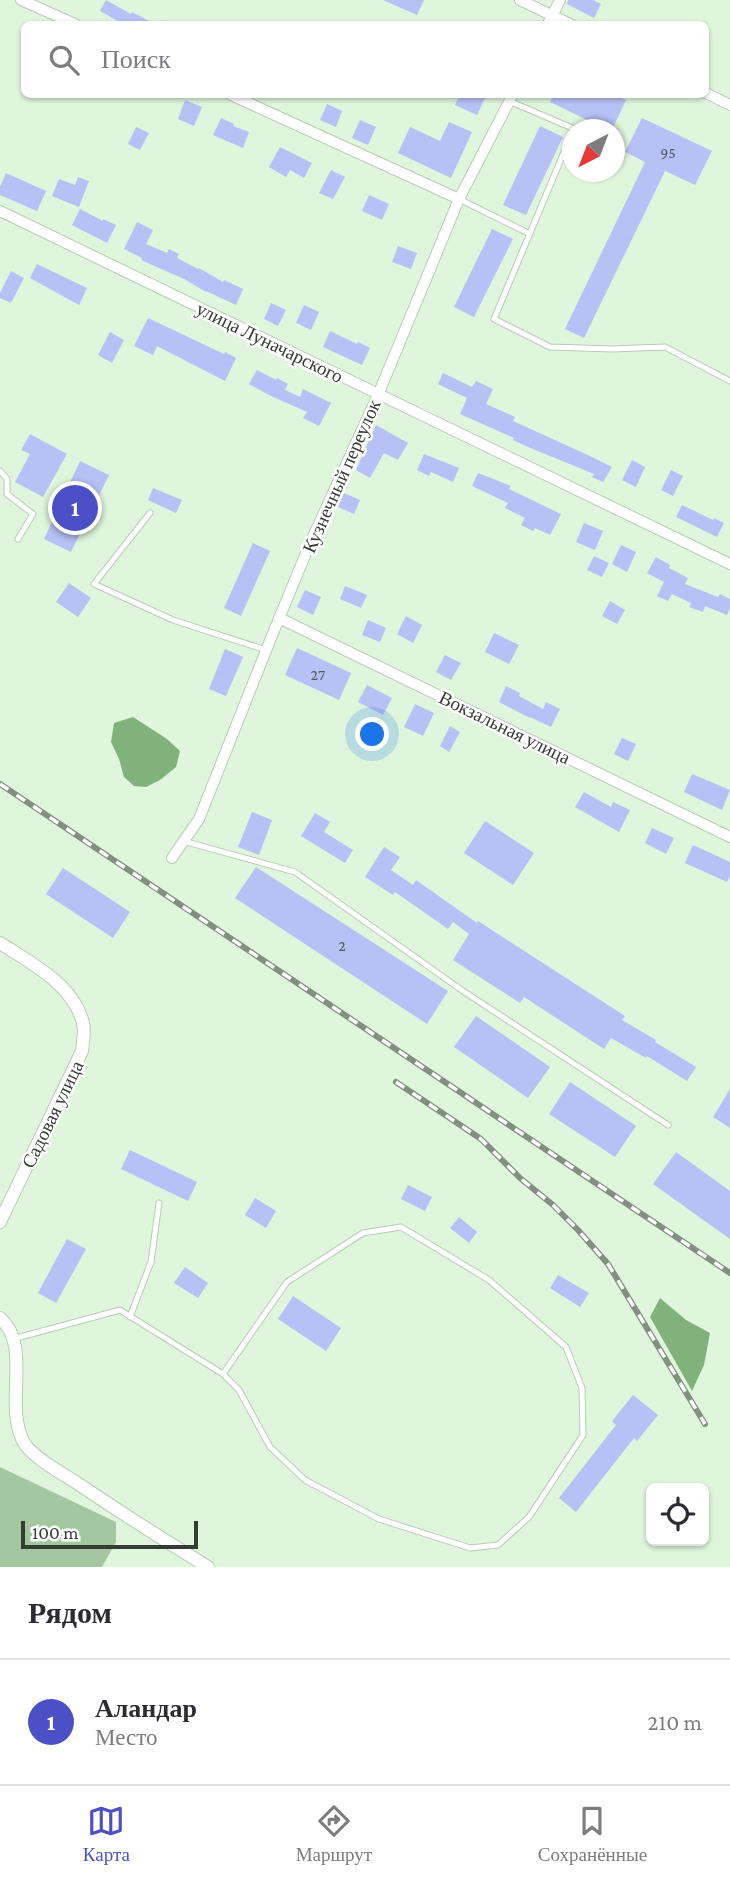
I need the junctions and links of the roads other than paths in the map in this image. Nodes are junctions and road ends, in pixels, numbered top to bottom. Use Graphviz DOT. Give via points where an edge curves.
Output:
graph roads {
  1 [pos="21,0"];
  2 [pos="520,0"];
  3 [pos="560,0"];
  4 [pos="550,20"];
  5 [pos="68,21"];
  6 [pos="709,95"];
  7 [pos="238,98"];
  8 [pos="511,98"];
  9 [pos="730,106"];
  10 [pos="562,124"];
  11 [pos="562,158"];
  12 [pos="459,199"];
  13 [pos="0,211"];
  14 [pos="530,233"];
  15 [pos="730,382"];
  16 [pos="378,395"];
  17 [pos="0,471"];
  18 [pos="150,513"];
  19 [pos="18,538"];
  20 [pos="730,564"];
  21 [pos="279,618"];
  22 [pos="266,650"];
  23 [pos="730,836"];
  24 [pos="183,841"];
  25 [pos="172,858"];
  26 [pos="0,943"];
  27 [pos="668,1125"];
  28 [pos="159,1203"];
  29 [pos="0,1222"];
  30 [pos="131,1317"];
  31 [pos="0,1318"];
  32 [pos="13,1339"];
  33 [pos="223,1374"];
  34 [pos="208,1567"];
  1 -- 5 [label="street"];
  2 -- 4 [label="street"];
  3 -- 4 [label="street"];
  6 -- 9 [label="street"];
  7 -- 12 [label="street"];
  8 -- 10 [label="lane"];
  8 -- 12 [label="street, Кузнечный переулок"];
  11 -- 14 [label="lane"];
  12 -- 14 [label="lane"];
  12 -- 16 [label="street, Кузнечный переулок"];
  13 -- 16 [label="street, улица Луначарского"];
  14 -- 15 [label="lane" via="494,319 550,347 665,347"];
  16 -- 20 [label="street, улица Луначарского"];
  16 -- 21 [label="street, Кузнечный переулок"];
  17 -- 19 [label="lane" via="6,479 6,494 33,514"];
  18 -- 22 [label="lane" via="94,584 173,620"];
  21 -- 22 [label="street, Кузнечный переулок"];
  21 -- 23 [label="street, Вокзальная улица"];
  22 -- 24 [label="street, Кузнечный переулок" via="199,819"];
  24 -- 25 [label="street, Кузнечный переулок"];
  24 -- 27 [label="lane" via="295,872 463,991"];
  26 -- 29 [label="street, Садовая улица" via="46,973 72,997 83,1024 82,1051"];
  28 -- 30 [label="lane" via="151,1262"];
  30 -- 32 [label="lane" via="120,1310"];
  30 -- 33 [label="lane"];
  31 -- 32 [label="street"];
  32 -- 34 [label="street" via="18,1357 16,1422 24,1443 42,1460"];
  33 -- 33 [label="lane" via="239,1390 270,1447 305,1480 379,1519 470,1548 498,1545 529,1517 583,1436 582,1388 566,1348 489,1280 401,1227 363,1233 287,1282"];
}
